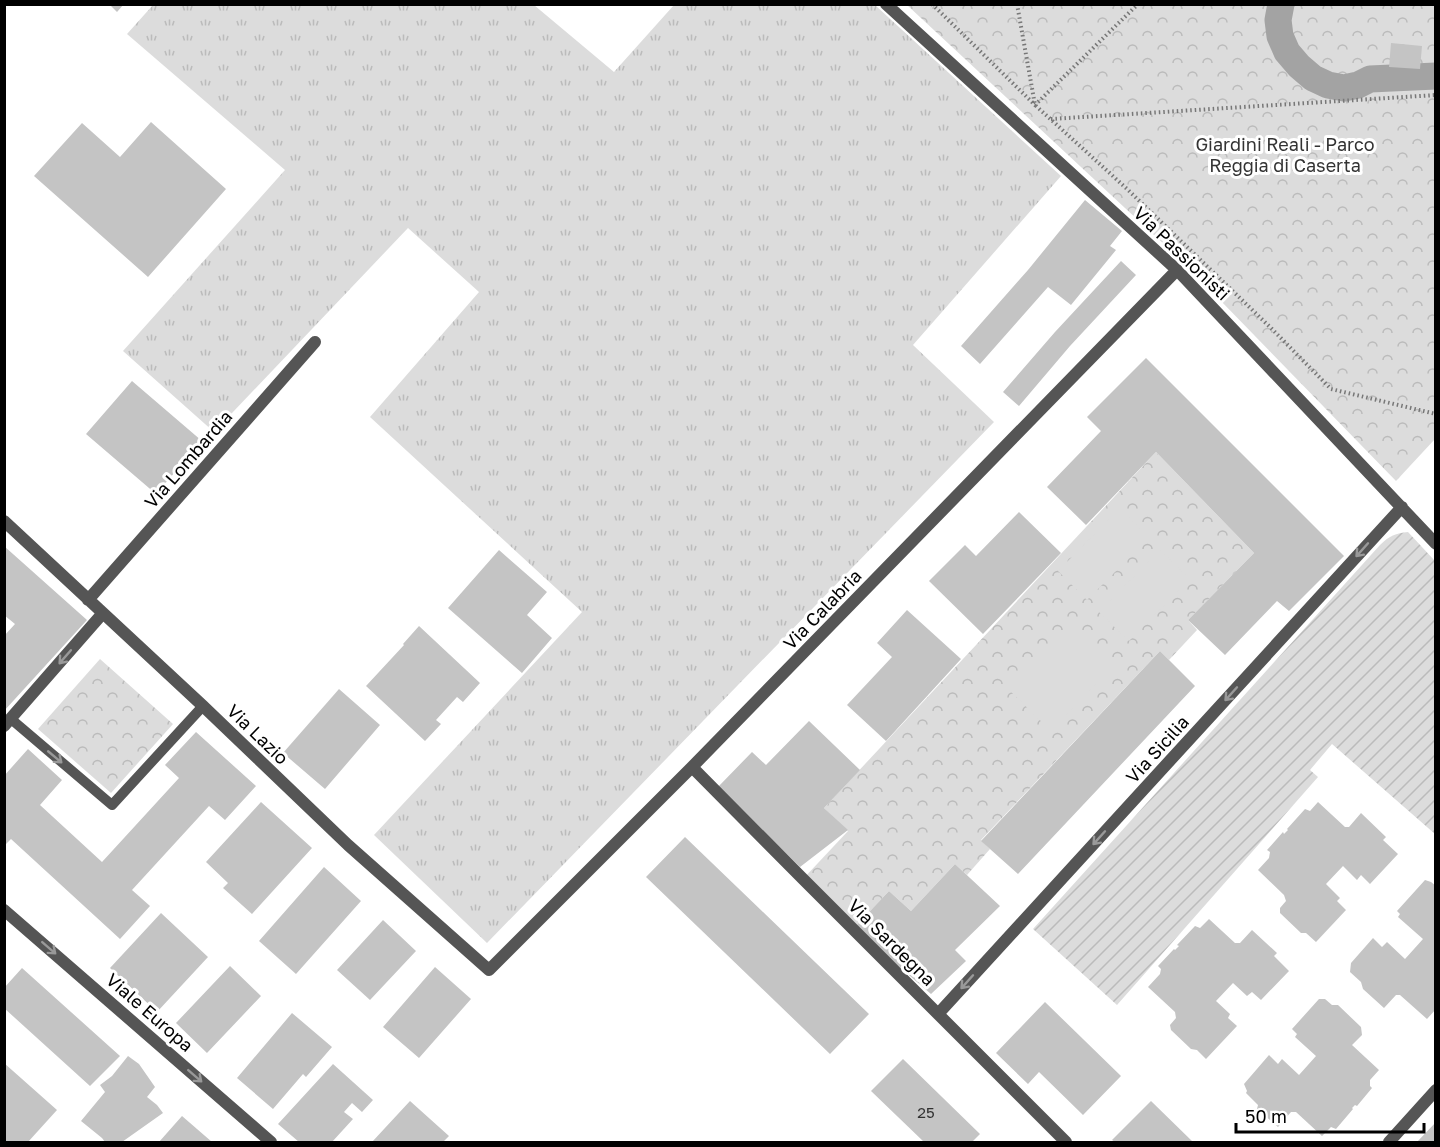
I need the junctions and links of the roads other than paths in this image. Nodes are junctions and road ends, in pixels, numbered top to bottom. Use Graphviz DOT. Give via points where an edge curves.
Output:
graph roads {
  1 [pos="886,4"];
  2 [pos="1177,270"];
  3 [pos="315,342"];
  4 [pos="1402,507"];
  5 [pos="4,521"];
  6 [pos="1436,544"];
  7 [pos="88,600"];
  8 [pos="103,613"];
  9 [pos="203,706"];
  10 [pos="8,723"];
  11 [pos="692,767"];
  12 [pos="4,910"];
  13 [pos="489,970"];
  14 [pos="938,1014"];
  15 [pos="1436,1090"];
  16 [pos="271,1143"];
  17 [pos="1066,1143"];
  18 [pos="1389,1143"];
  1 -- 2 [label="street, Via Passionisti"];
  2 -- 4 [label="street, Via Passionisti"];
  2 -- 11 [label="street, Via Calabria"];
  3 -- 7 [label="street, Via Lombardia"];
  4 -- 6 [label="street, Via Passionisti"];
  4 -- 14 [label="street, Via Sicilia, one-way"];
  5 -- 7 [label="street, Via Lazio"];
  7 -- 8 [label="street, Via Lazio"];
  8 -- 9 [label="street, Via Lazio"];
  8 -- 10 [label="street, one-way"];
  10 -- 9 [label="lane, one-way" via="112,806"];
  9 -- 13 [label="street, Via Lazio" via="348,845"];
  11 -- 13 [label="street, Via Calabria"];
  11 -- 14 [label="street, Via Sardegna"];
  12 -- 16 [label="street, Viale Europa, one-way"];
  14 -- 17 [label="street, Via Sardegna"];
  15 -- 18 [label="street"];
}
